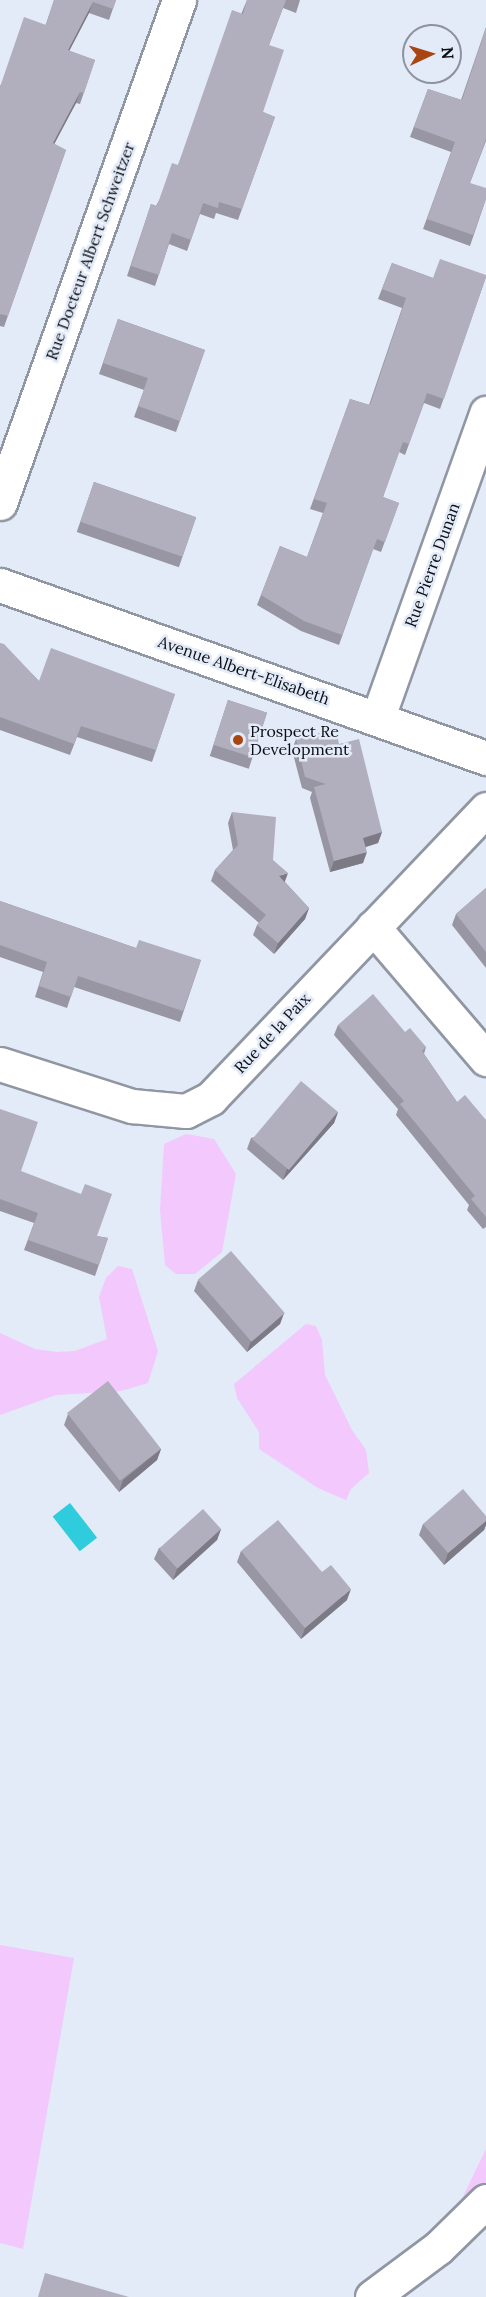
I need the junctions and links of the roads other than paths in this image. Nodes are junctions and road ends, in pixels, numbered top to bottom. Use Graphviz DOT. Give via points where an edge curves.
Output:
graph roads {
  1 [pos="179,0"];
  2 [pos="486,413"];
  3 [pos="0,503"];
  4 [pos="0,585"];
  5 [pos="378,717"];
  6 [pos="486,758"];
  7 [pos="486,809"];
  8 [pos="373,927"];
  9 [pos="486,1059"];
  10 [pos="0,1064"];
  11 [pos="486,2201"];
  12 [pos="372,2297"];
  1 -- 3 [label="street, Rue Docteur Albert Schweitzer"];
  2 -- 5 [label="street, Rue Pierre Dunan"];
  4 -- 5 [label="street, Avenue Albert-Elisabeth"];
  5 -- 6 [label="street, Avenue Albert-Elisabeth"];
  7 -- 8 [label="street, Rue de la Paix"];
  8 -- 9 [label="street"];
  8 -- 10 [label="street, Rue de la Paix" via="211,1098 186,1111 132,1106"];
  11 -- 12 [label="street" via="438,2248"];
}
